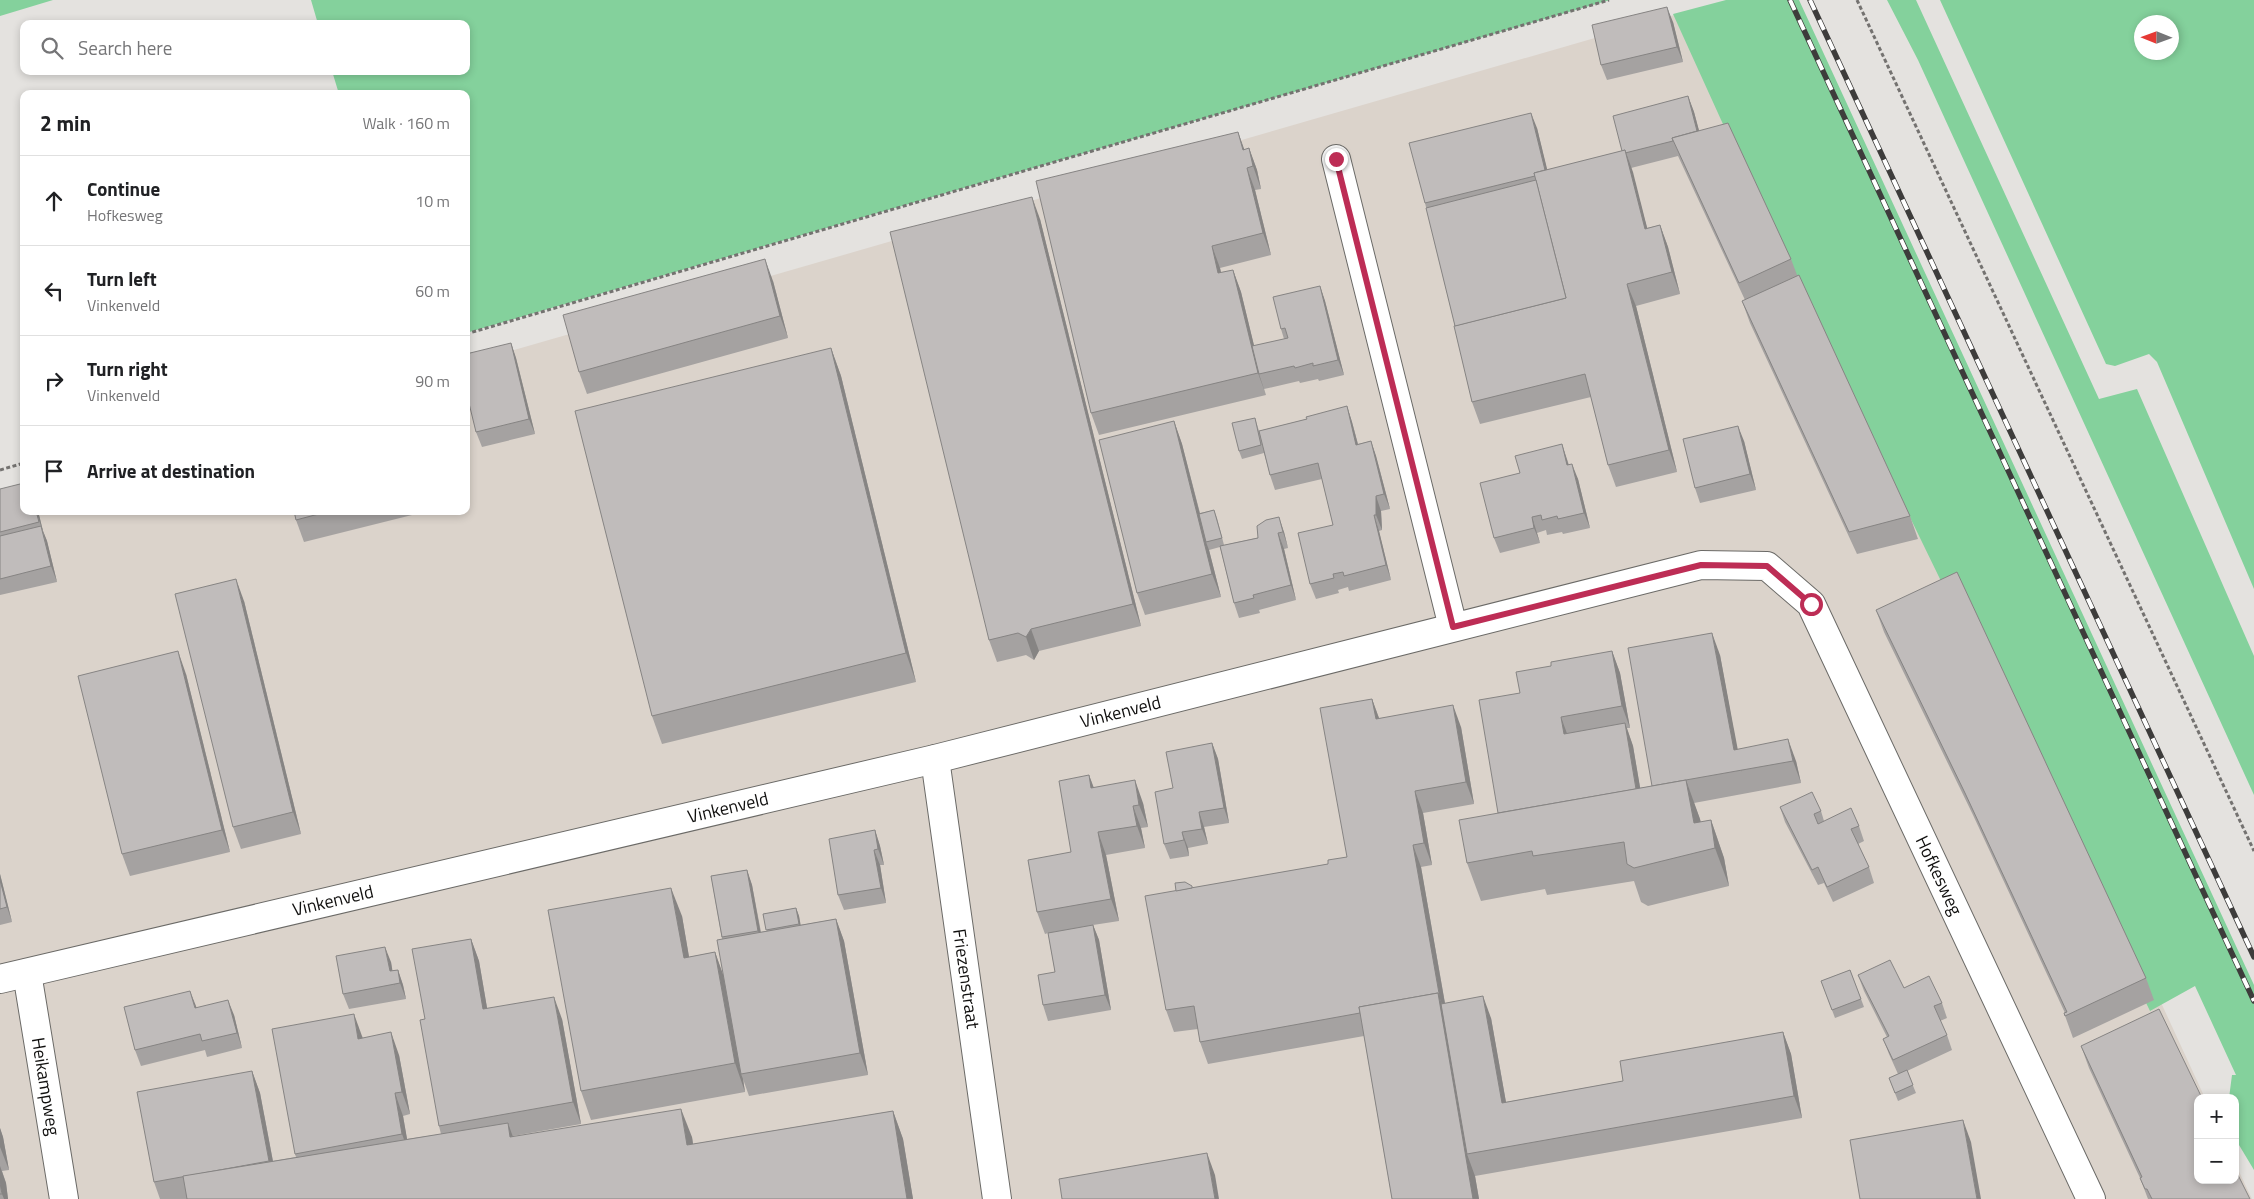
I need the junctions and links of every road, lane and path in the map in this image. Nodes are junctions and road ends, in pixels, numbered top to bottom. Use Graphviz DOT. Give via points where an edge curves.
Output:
graph roads {
  1 [pos="1609,0"];
  2 [pos="1857,0"];
  3 [pos="1336,159"];
  4 [pos="470,333"];
  5 [pos="20,464"];
  6 [pos="0,470"];
  7 [pos="1767,566"];
  8 [pos="1453,627"];
  9 [pos="935,759"];
  10 [pos="2254,851"];
  11 [pos="26,973"];
  12 [pos="0,979"];
  13 [pos="64,1199"];
  14 [pos="997,1199"];
  15 [pos="2091,1199"];
  1 -- 4 [label="path"];
  2 -- 10 [label="path"];
  3 -- 8 [label="street"];
  5 -- 6 [label="path"];
  7 -- 8 [label="street, Vinkenveld" via="1701,565"];
  7 -- 15 [label="street, Hofkesweg" via="1811,604"];
  8 -- 9 [label="street, Vinkenveld"];
  9 -- 11 [label="street, Vinkenveld"];
  9 -- 14 [label="street, Friezenstraat"];
  11 -- 12 [label="street, Vinkenveld"];
  11 -- 13 [label="street, Heikampweg"];
}
